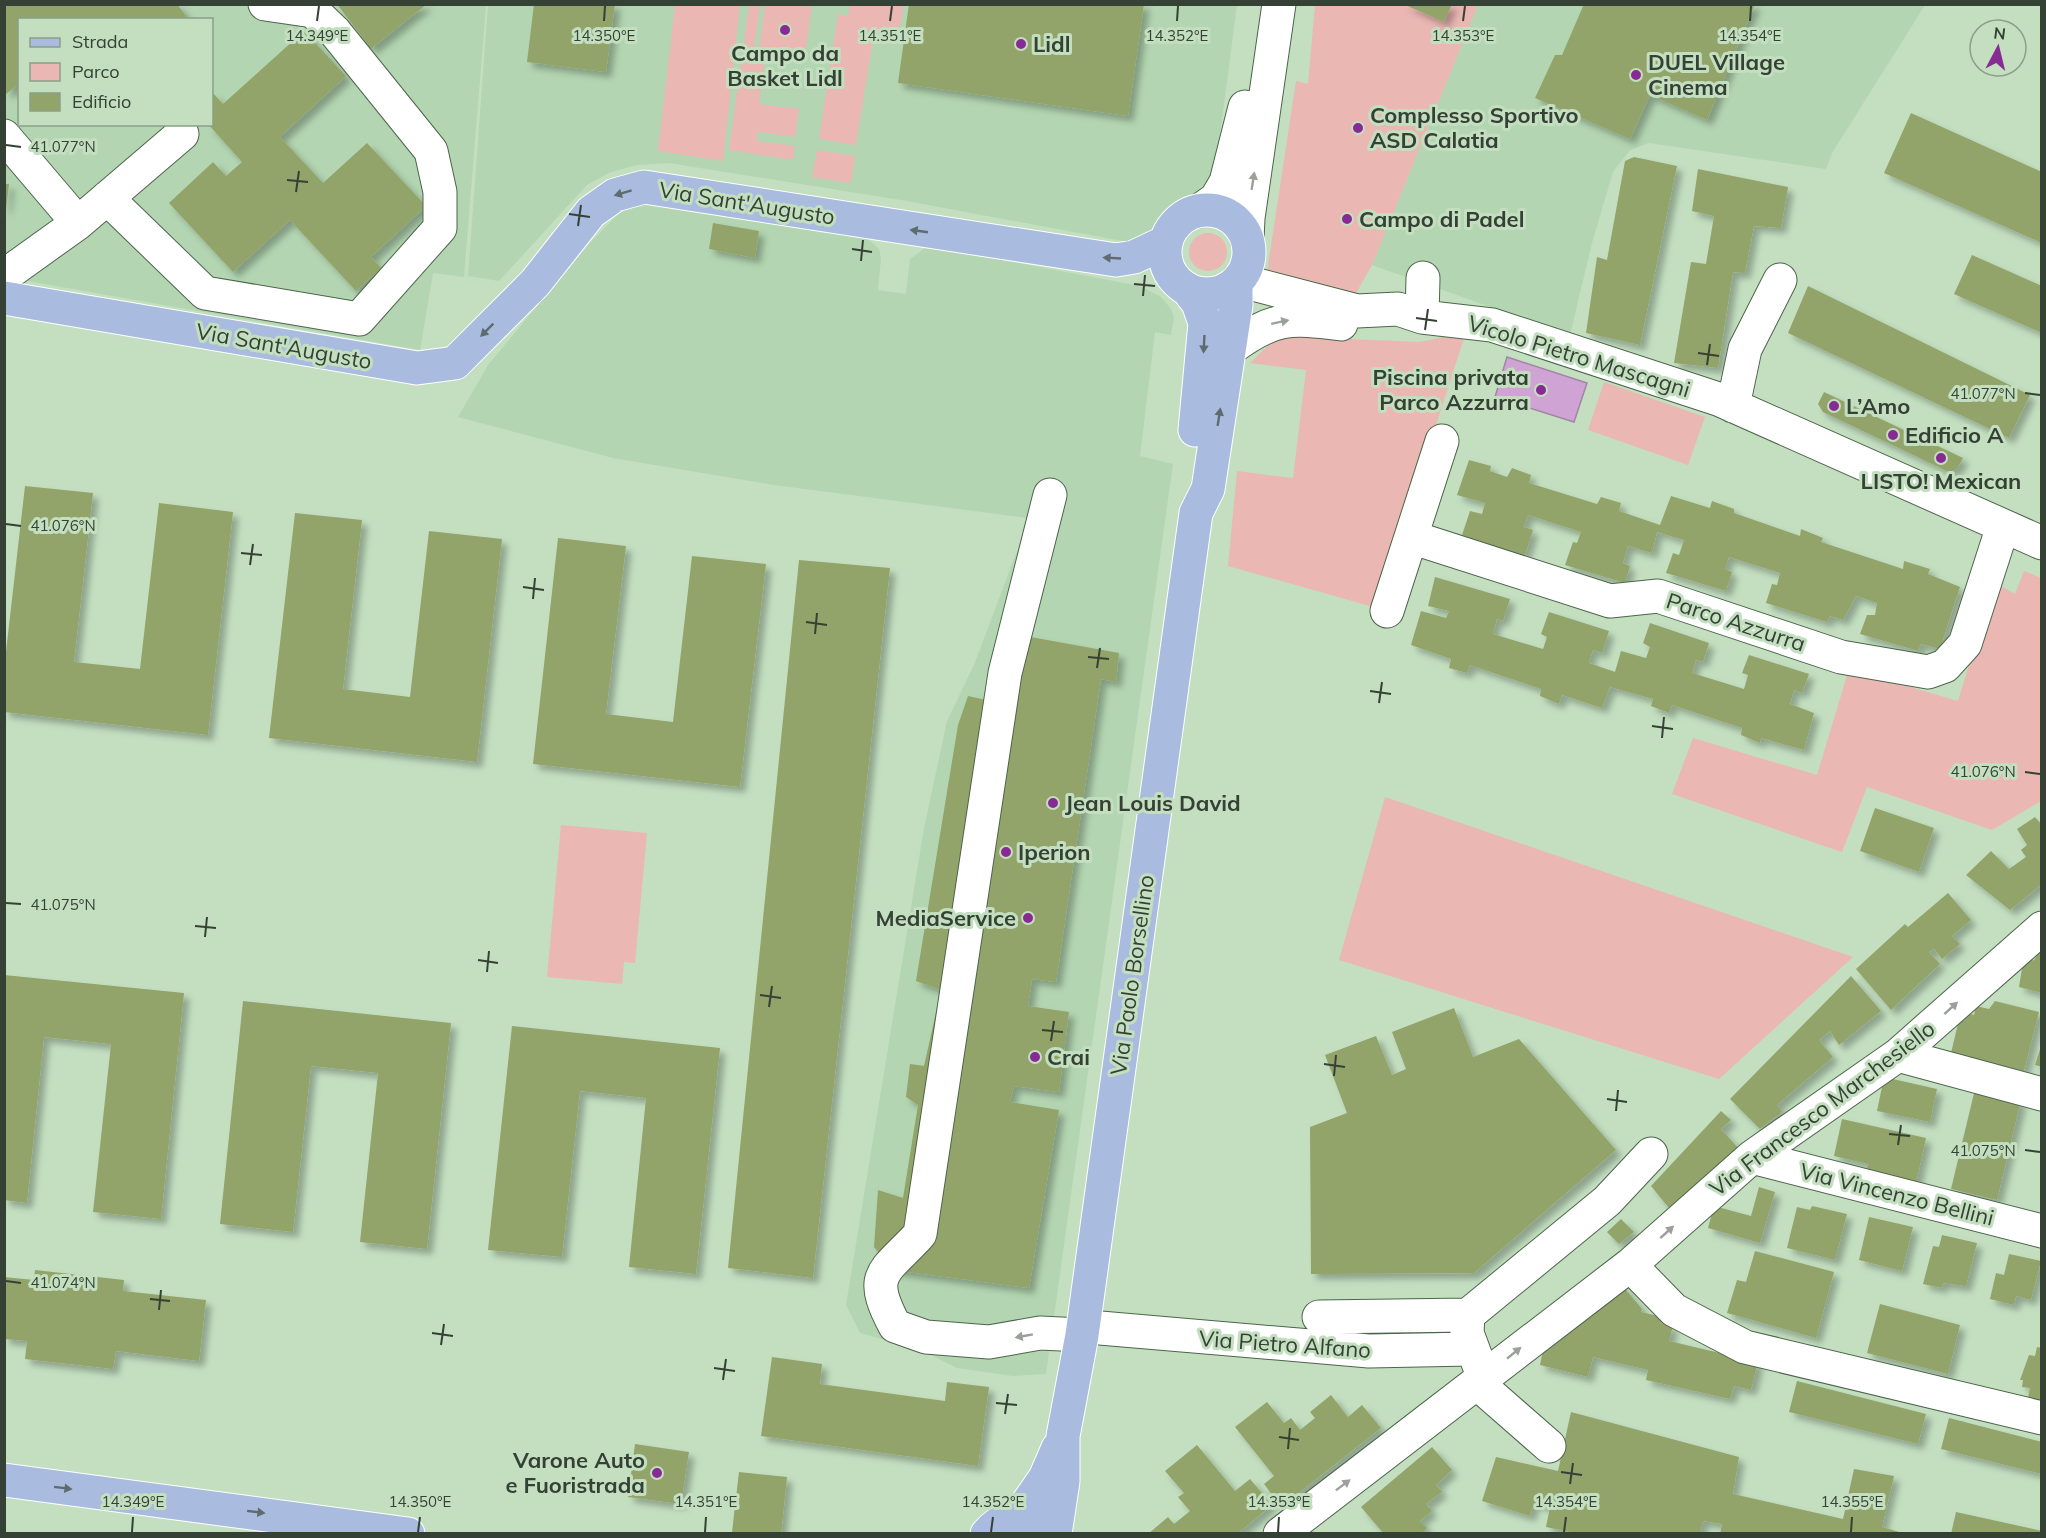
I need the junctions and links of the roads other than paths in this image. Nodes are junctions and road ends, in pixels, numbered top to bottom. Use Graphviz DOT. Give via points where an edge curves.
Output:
graph roads {
  1 [pos="265,4"];
  2 [pos="1258,4"];
  3 [pos="1279,4"];
  4 [pos="182,134"];
  5 [pos="4,136"];
  6 [pos="107,198"];
  7 [pos="1199,211"];
  8 [pos="78,223"];
  9 [pos="1247,239"];
  10 [pos="1166,242"];
  11 [pos="4,276"];
  12 [pos="1423,278"];
  13 [pos="1780,280"];
  14 [pos="1237,282"];
  15 [pos="1188,290"];
  16 [pos="205,293"];
  17 [pos="4,298"];
  18 [pos="1422,317"];
  19 [pos="177,328"];
  20 [pos="1230,349"];
  21 [pos="1733,406"];
  22 [pos="1442,441"];
  23 [pos="1050,495"];
  24 [pos="1196,513"];
  25 [pos="1411,537"];
  26 [pos="1998,541"];
  27 [pos="2042,543"];
  28 [pos="1387,611"];
  29 [pos="2041,928"];
  30 [pos="1898,1055"];
  31 [pos="2042,1094"];
  32 [pos="1651,1154"];
  33 [pos="1752,1157"];
  34 [pos="2042,1231"];
  35 [pos="1630,1265"];
  36 [pos="1468,1315"];
  37 [pos="1319,1317"];
  38 [pos="1091,1331"];
  39 [pos="1480,1375"];
  40 [pos="2042,1418"];
  41 [pos="1063,1436"];
  42 [pos="1549,1446"];
  43 [pos="4,1480"];
  44 [pos="1018,1517"];
  45 [pos="348,1529"];
  46 [pos="390,1532"];
  47 [pos="987,1533"];
  48 [pos="1050,1533"];
  49 [pos="1055,1533"];
  50 [pos="1280,1533"];
  1 -- 16 [label="street" via="313,11 335,32 431,151 440,192 440,228 359,319"];
  2 -- 7 [label="street" via="1242,125 1226,182 1216,199"];
  9 -- 3 [label="street, one-way"];
  4 -- 6 [label="street"];
  5 -- 8 [label="street"];
  6 -- 8 [label="street"];
  6 -- 16 [label="street"];
  7 -- 9 [label="main road" via="1223,213"];
  7 -- 10 [label="main road" via="1182,219"];
  8 -- 11 [label="street"];
  9 -- 14 [label="main road" via="1248,261"];
  10 -- 15 [label="main road" via="1167,264"];
  10 -- 19 [label="main road, Via Sant'Augusto, one-way" via="1134,257 1116,260 644,187 615,195 591,212 535,283 455,363 417,368"];
  12 -- 18 [label="street"];
  13 -- 21 [label="street" via="1744,349"];
  14 -- 15 [label="main road" via="1213,294"];
  14 -- 18 [label="street, Vicolo Pietro Mascagni" via="1357,311 1398,309"];
  14 -- 20 [label="main road, Via Paolo Borsellino"];
  15 -- 24 [label="main road, Via Paolo Borsellino, one-way" via="1205,323 1189,486"];
  16 -- 19 [label="street"];
  17 -- 19 [label="main road, Via Sant'Augusto"];
  20 -- 18 [label="street, Vicolo Pietro Mascagni, one-way" via="1271,323 1297,318 1402,326"];
  18 -- 21 [label="street, Vicolo Pietro Mascagni" via="1492,326"];
  24 -- 20 [label="main road, Via Paolo Borsellino, one-way" via="1208,489"];
  21 -- 26 [label="street, Vicolo Pietro Mascagni"];
  22 -- 25 [label="street"];
  38 -- 23 [label="street, Via Pietro Alfano, one-way" via="1040,1333 989,1342 926,1337 896,1326 880,1298 882,1275 920,1234 1005,673"];
  24 -- 38 [label="main road, Via Paolo Borsellino"];
  25 -- 26 [label="street, Parco Azzurra" via="1610,600 1658,596 1840,657 1928,672 1946,666 1965,644"];
  25 -- 28 [label="street"];
  26 -- 27 [label="street, Vicolo Pietro Mascagni"];
  30 -- 29 [label="street, Via Francesco Marchesiello, one-way"];
  30 -- 31 [label="street"];
  30 -- 33 [label="street, Via Francesco Marchesiello"];
  32 -- 36 [label="street" via="1607,1201"];
  33 -- 34 [label="street, Via Vincenzo Bellini"];
  35 -- 33 [label="street, Via Francesco Marchesiello, one-way"];
  39 -- 35 [label="street, Via Francesco Marchesiello, one-way"];
  35 -- 40 [label="street" via="1674,1310 1745,1347"];
  36 -- 37 [label="street, Via Pietro Alfano"];
  36 -- 39 [label="street" via="1467,1333"];
  38 -- 39 [label="street, Via Pietro Alfano" via="1369,1351"];
  38 -- 41 [label="main road, Via Paolo Borsellino"];
  39 -- 42 [label="street"];
  50 -- 39 [label="street, Via Francesco Marchesiello, one-way"];
  41 -- 44 [label="main road, Via Paolo Borsellino" via="1045,1478"];
  41 -- 49 [label="main road, Via Paolo Borsellino" via="1063,1480"];
  43 -- 45 [label="main road, one-way"];
  44 -- 47 [label="main road" via="1005,1519"];
  44 -- 48 [label="main road" via="1040,1523"];
  45 -- 46 [label="main road"];
}
